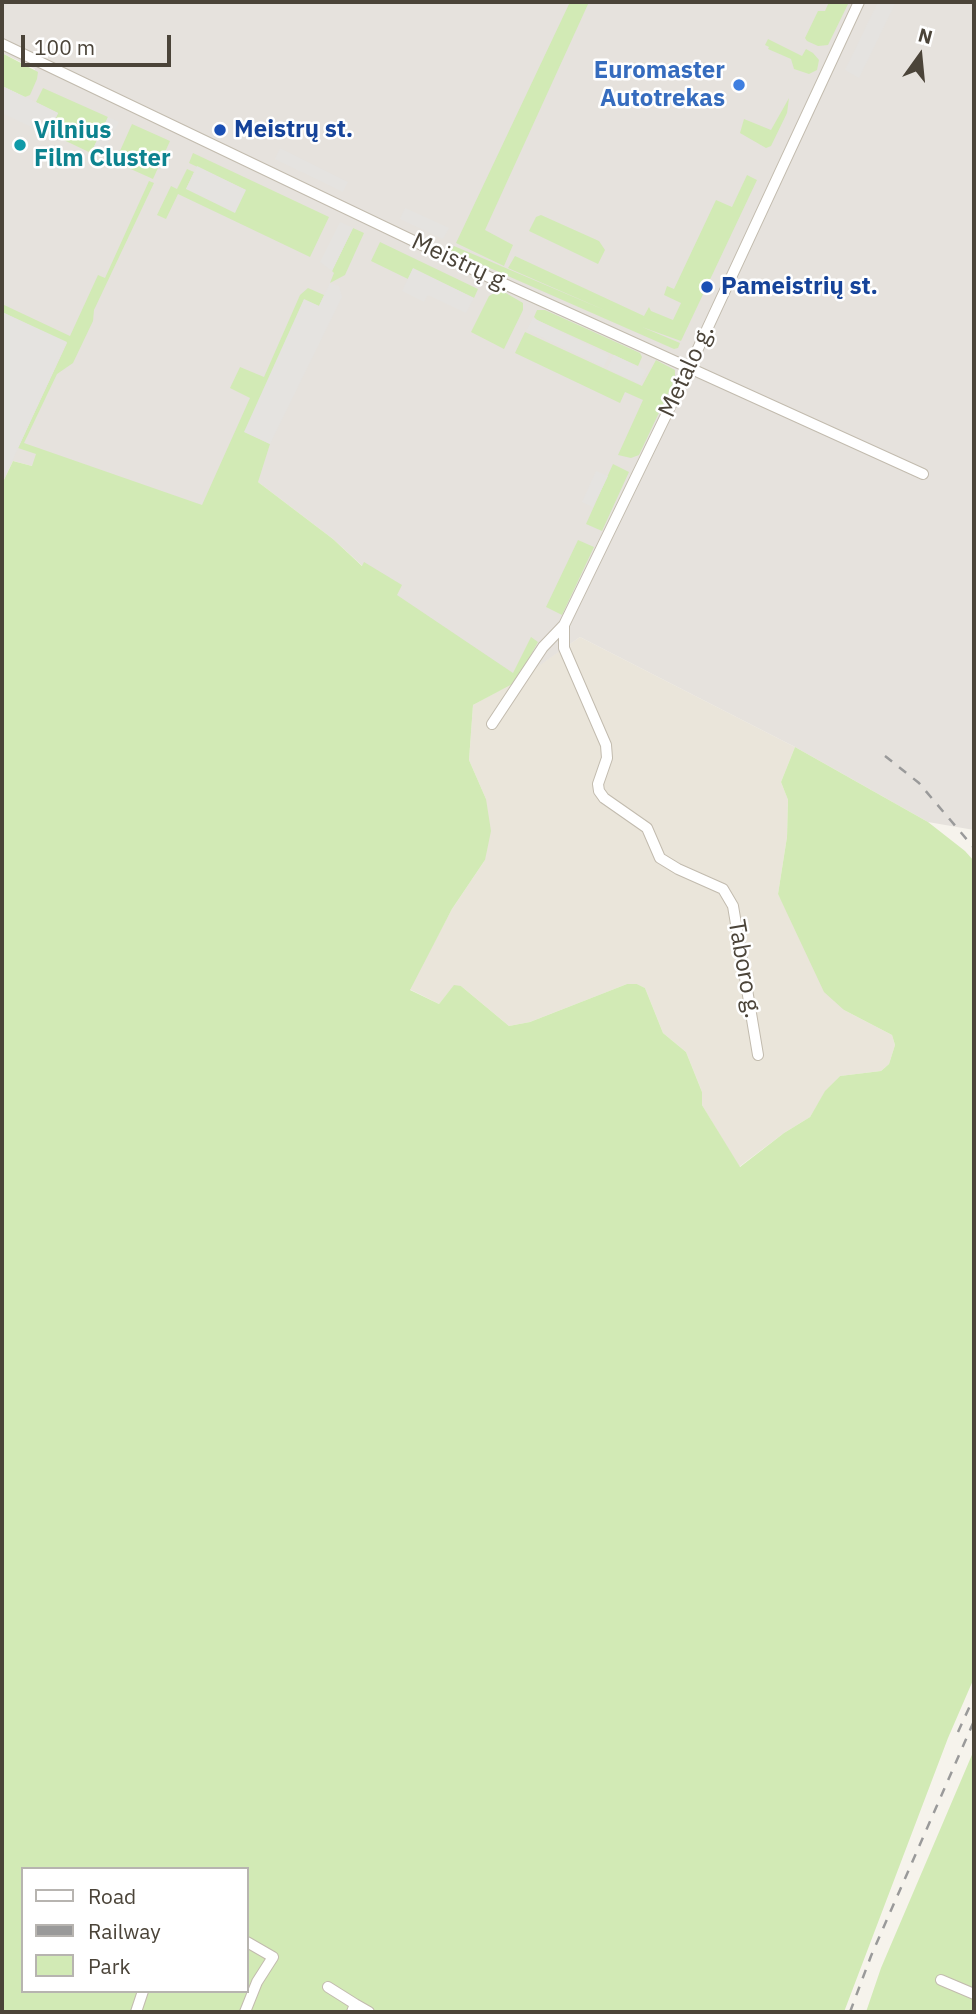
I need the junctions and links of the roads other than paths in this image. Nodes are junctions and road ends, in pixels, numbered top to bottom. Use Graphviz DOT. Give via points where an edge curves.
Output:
graph roads {
  1 [pos="859,2"];
  2 [pos="2,44"];
  3 [pos="689,368"];
  4 [pos="923,474"];
  5 [pos="564,625"];
  6 [pos="492,724"];
  7 [pos="758,1055"];
  8 [pos="248,1943"];
  9 [pos="940,1980"];
  10 [pos="328,1987"];
  11 [pos="143,1993"];
  12 [pos="974,1994"];
  13 [pos="353,2008"];
  14 [pos="136,2012"];
  15 [pos="245,2012"];
  16 [pos="369,2012"];
  1 -- 3 [label="street, Metalo g."];
  2 -- 3 [label="street, Meistrų g."];
  3 -- 4 [label="street, Meistrų g."];
  3 -- 5 [label="street, Metalo g."];
  5 -- 6 [label="street, Metalo g." via="543,647"];
  5 -- 7 [label="street, Taboro g." via="564,648 606,745 598,791 647,828 660,858 723,889 733,906"];
  8 -- 15 [label="street" via="273,1957"];
  9 -- 12 [label="street"];
  10 -- 13 [label="street"];
  11 -- 14 [label="street"];
  13 -- 16 [label="street"];
}
